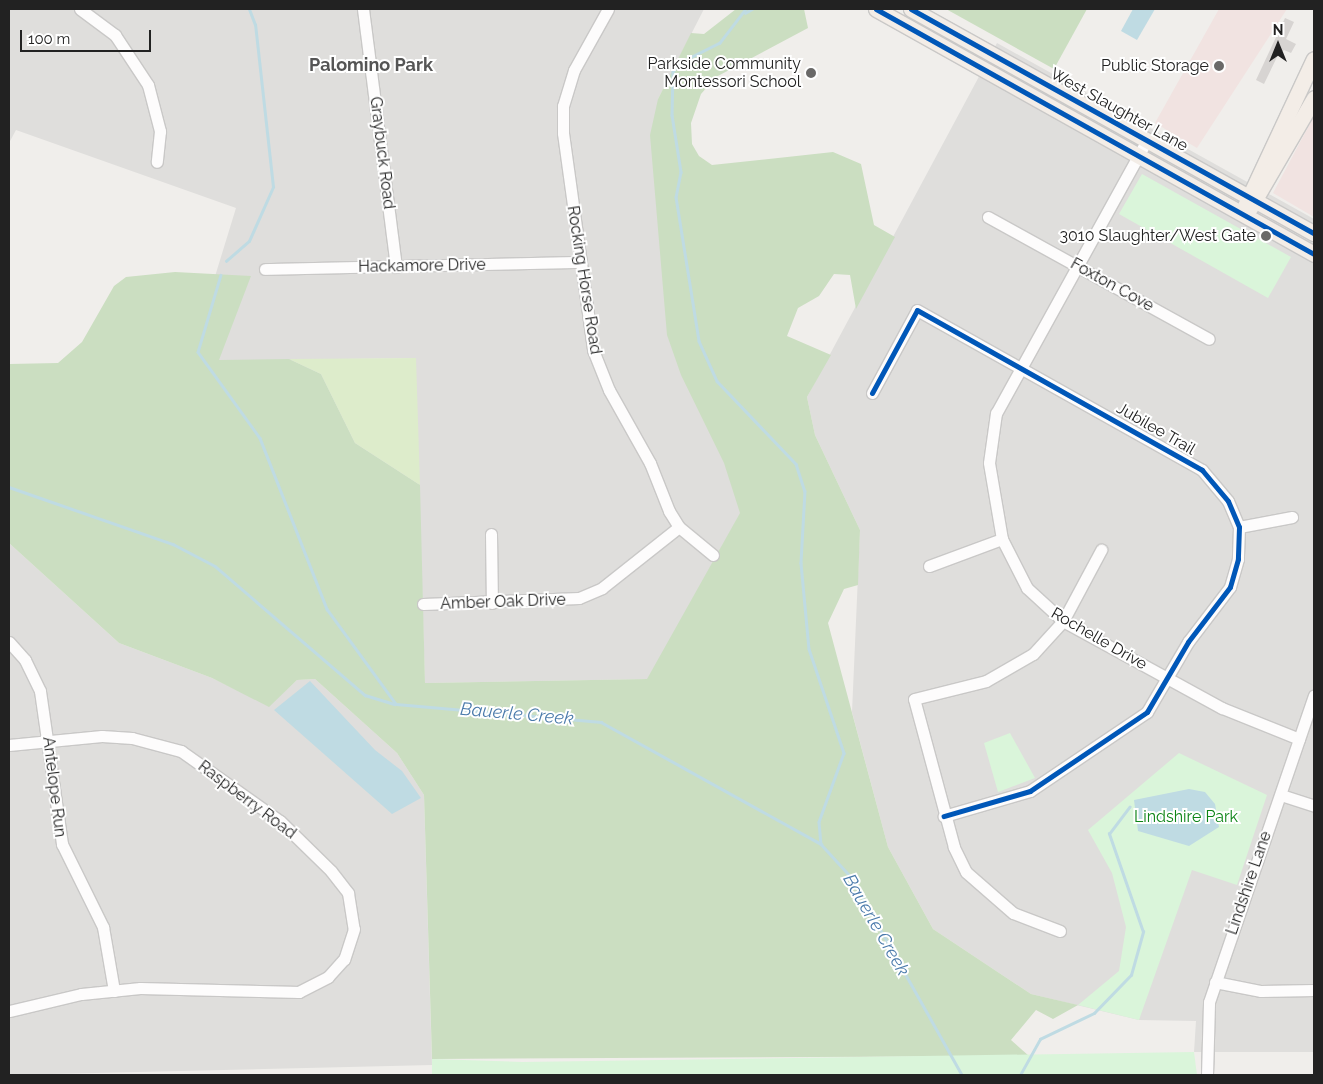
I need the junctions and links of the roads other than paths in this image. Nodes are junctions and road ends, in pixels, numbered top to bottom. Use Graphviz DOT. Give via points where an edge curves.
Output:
graph roads {
  1 [pos="80,9"];
  2 [pos="364,9"];
  3 [pos="608,9"];
  4 [pos="876,9"];
  5 [pos="911,9"];
  6 [pos="897,14"];
  7 [pos="1314,59"];
  8 [pos="1314,98"];
  9 [pos="1147,140"];
  10 [pos="1137,155"];
  11 [pos="157,162"];
  12 [pos="1252,199"];
  13 [pos="1243,214"];
  14 [pos="988,217"];
  15 [pos="1314,233"];
  16 [pos="1314,254"];
  17 [pos="580,262"];
  18 [pos="1077,266"];
  19 [pos="396,267"];
  20 [pos="265,269"];
  21 [pos="1209,339"];
  22 [pos="1020,367"];
  23 [pos="872,393"];
  24 [pos="1292,518"];
  25 [pos="1239,527"];
  26 [pos="679,528"];
  27 [pos="491,534"];
  28 [pos="1002,539"];
  29 [pos="1101,550"];
  30 [pos="713,556"];
  31 [pos="929,566"];
  32 [pos="492,603"];
  33 [pos="423,604"];
  34 [pos="1062,621"];
  35 [pos="9,642"];
  36 [pos="1168,679"];
  37 [pos="1314,695"];
  38 [pos="1299,739"];
  39 [pos="48,742"];
  40 [pos="9,745"];
  41 [pos="1281,795"];
  42 [pos="1314,806"];
  43 [pos="944,816"];
  44 [pos="1060,931"];
  45 [pos="1215,982"];
  46 [pos="1314,990"];
  47 [pos="114,991"];
  48 [pos="9,1011"];
  49 [pos="1207,1075"];
  1 -- 11 [label="street" via="115,35 148,85 160,131"];
  2 -- 19 [label="street, Graybuck Road"];
  3 -- 17 [label="street, Rocking Horse Road" via="574,70 564,106"];
  4 -- 6 [label="main road, West Slaughter Lane"];
  5 -- 9 [label="main road, West Slaughter Lane"];
  6 -- 10 [label="main road, West Slaughter Lane"];
  7 -- 12 [label="main road"];
  8 -- 12 [label="main road"];
  9 -- 10 [label="street, Rochelle Drive"];
  9 -- 12 [label="main road, West Slaughter Lane"];
  10 -- 13 [label="main road, West Slaughter Lane"];
  10 -- 18 [label="street, Rochelle Drive"];
  12 -- 13 [label="main road"];
  12 -- 15 [label="main road, West Slaughter Lane"];
  13 -- 16 [label="main road, West Slaughter Lane"];
  14 -- 18 [label="street, Foxton Cove"];
  17 -- 19 [label="street, Hackamore Drive"];
  17 -- 26 [label="street, Rocking Horse Road" via="600,371"];
  18 -- 21 [label="street, Foxton Cove"];
  18 -- 22 [label="street, Rochelle Drive"];
  19 -- 20 [label="street, Hackamore Drive"];
  22 -- 23 [label="street, Jubilee Trail" via="918,310"];
  22 -- 25 [label="street, Jubilee Trail" via="1202,470 1224,495"];
  22 -- 28 [label="street, Rochelle Drive" via="996,413 989,448"];
  24 -- 25 [label="street"];
  25 -- 36 [label="street, Jubilee Trail" via="1238,559 1230,587 1188,642"];
  26 -- 30 [label="street, Rocking Horse Road"];
  26 -- 32 [label="street, Amber Oak Drive" via="588,595 556,602"];
  27 -- 32 [label="street"];
  28 -- 31 [label="street"];
  28 -- 34 [label="street, Rochelle Drive" via="1027,588"];
  29 -- 34 [label="street"];
  32 -- 33 [label="street, Amber Oak Drive"];
  34 -- 36 [label="street, Rochelle Drive"];
  34 -- 43 [label="street" via="1033,654 1006,672 914,700"];
  35 -- 39 [label="street, Antelope Run" via="34,676 45,706"];
  36 -- 38 [label="street, Rochelle Drive" via="1230,712"];
  36 -- 43 [label="street, Jubilee Trail" via="1147,712 1047,782 1017,797"];
  37 -- 38 [label="street, Lindshire Lane"];
  38 -- 41 [label="street, Lindshire Lane"];
  39 -- 40 [label="street, Raspberry Road"];
  39 -- 47 [label="street, Antelope Run" via="62,844 103,927"];
  39 -- 47 [label="street, Raspberry Road" via="132,738 181,751 280,821 332,871 353,908 354,929 344,959 328,977 299,992 168,987"];
  41 -- 42 [label="street"];
  41 -- 45 [label="street, Lindshire Lane"];
  43 -- 44 [label="street" via="962,864 981,889 1013,913"];
  45 -- 46 [label="street" via="1246,990"];
  45 -- 49 [label="street, Lindshire Lane" via="1206,1026"];
  47 -- 48 [label="street, Raspberry Road"];
}
